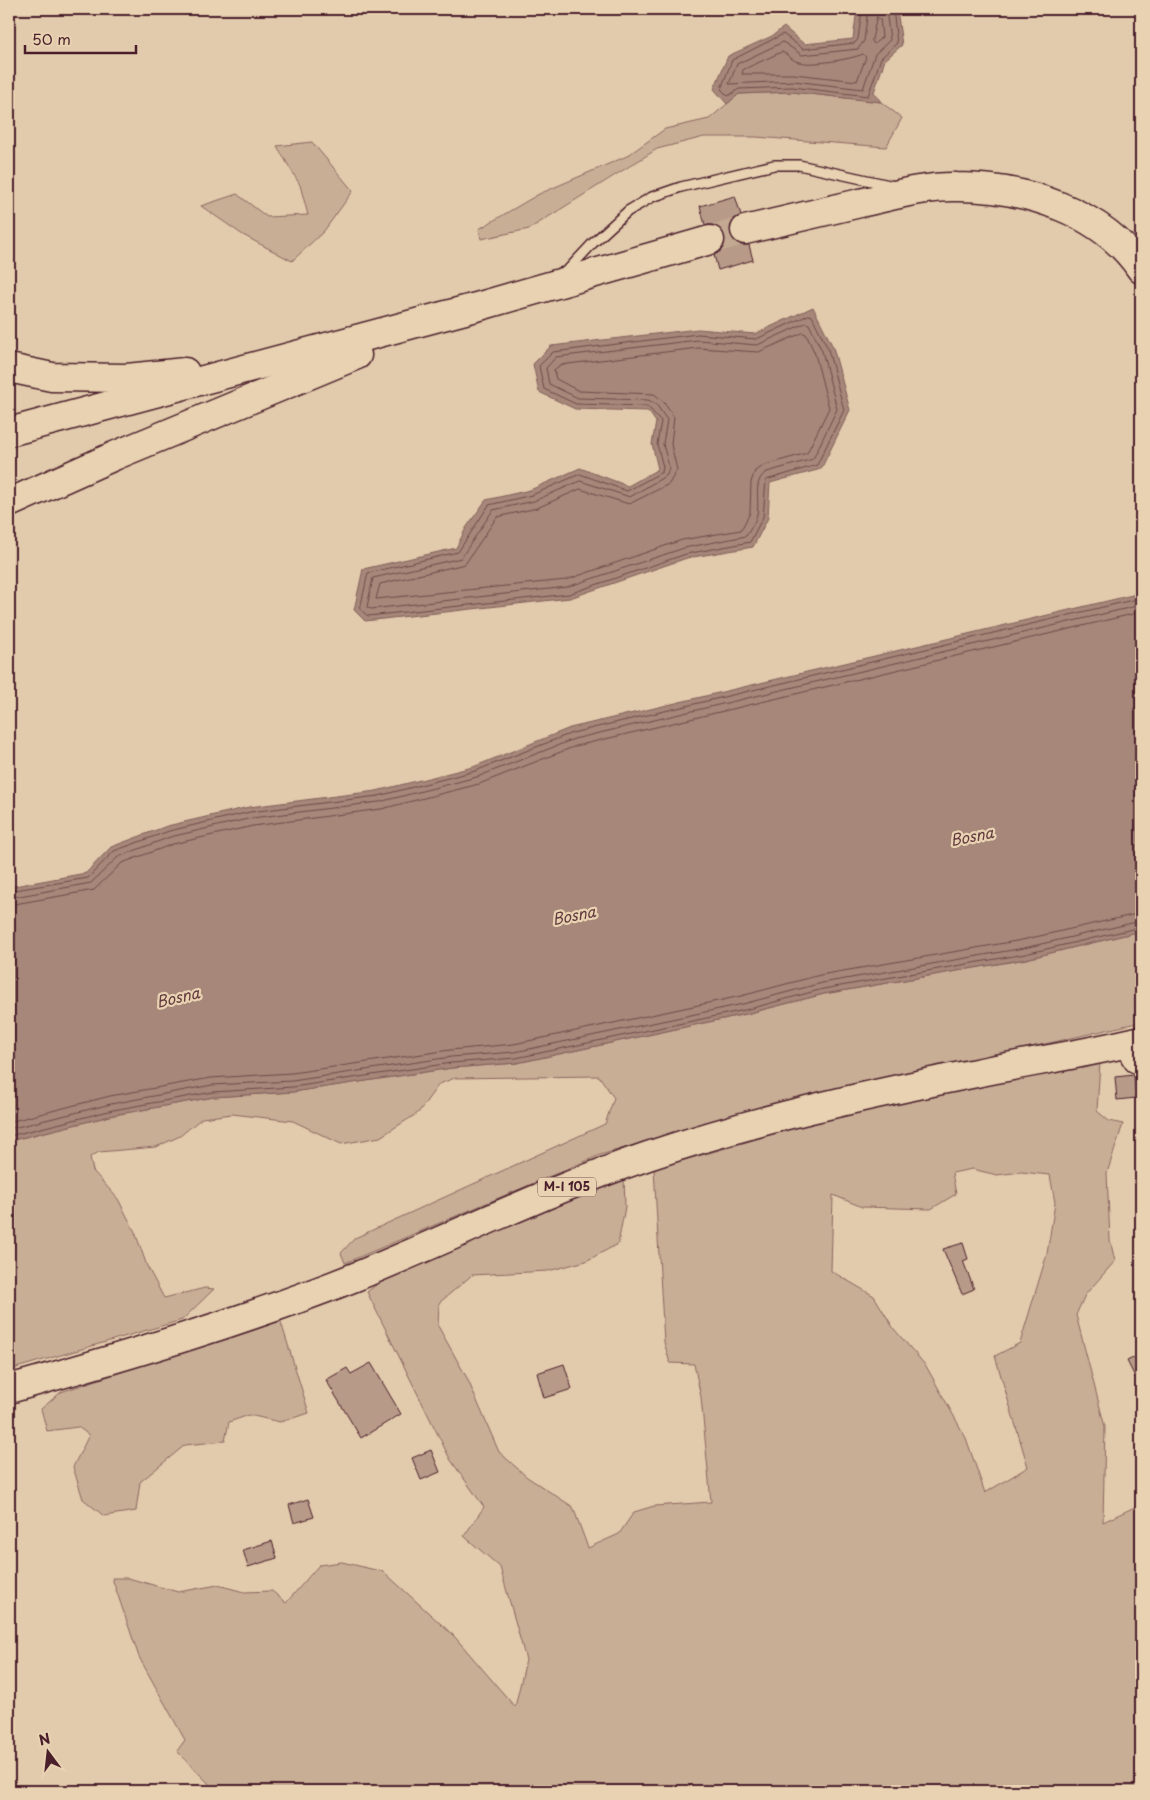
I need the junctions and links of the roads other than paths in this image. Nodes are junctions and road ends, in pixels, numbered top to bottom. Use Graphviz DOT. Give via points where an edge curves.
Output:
graph roads {
  1 [pos="913,190"];
  2 [pos="745,230"];
  3 [pos="710,240"];
  4 [pos="1141,269"];
  5 [pos="554,286"];
  6 [pos="480,306"];
  7 [pos="300,355"];
  8 [pos="9,368"];
  9 [pos="9,432"];
  10 [pos="9,503"];
  11 [pos="1137,1049"];
  12 [pos="9,1389"];
  1 -- 2 [label="main road"];
  1 -- 4 [label="main road" via="957,187 1036,198 1069,210 1112,236"];
  1 -- 5 [label="lane" via="798,165 774,165 681,187 652,197 628,211"];
  3 -- 5 [label="main road"];
  5 -- 6 [label="main road"];
  6 -- 7 [label="main road"];
  6 -- 10 [label="main road" via="141,445"];
  7 -- 8 [label="main road" via="127,378 52,377"];
  7 -- 9 [label="main road"];
  11 -- 12 [label="main road, M-I 105" via="973,1073 761,1121 592,1176 353,1278 155,1348"];
}
